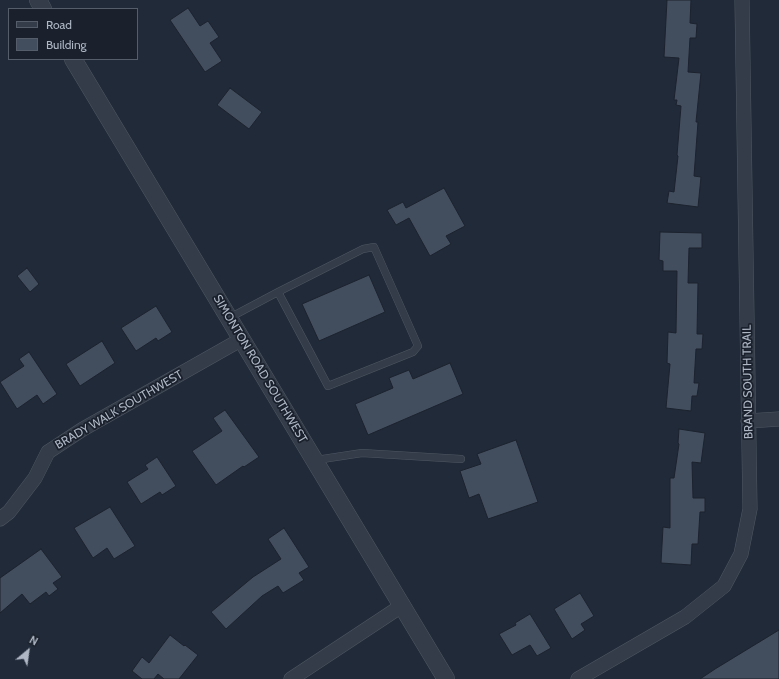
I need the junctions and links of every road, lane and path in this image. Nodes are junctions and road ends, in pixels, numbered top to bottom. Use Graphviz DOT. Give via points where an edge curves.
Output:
graph roads {
  1 [pos="742,0"];
  2 [pos="74,60"];
  3 [pos="278,292"];
  4 [pos="229,318"];
  5 [pos="242,339"];
  6 [pos="779,419"];
  7 [pos="748,421"];
  8 [pos="461,459"];
  9 [pos="316,460"];
  10 [pos="0,519"];
  11 [pos="403,605"];
  12 [pos="291,679"];
  13 [pos="446,679"];
  14 [pos="578,679"];
  1 -- 7 [label="street, BRAND SOUTH TRAIL"];
  2 -- 4 [label="street, SIMONTON ROAD SOUTHWEST"];
  3 -- 3 [label="lane" via="364,249 374,247 418,346 412,352 328,386"];
  3 -- 4 [label="lane"];
  4 -- 5 [label="street, SIMONTON ROAD SOUTHWEST"];
  5 -- 9 [label="street, SIMONTON ROAD SOUTHWEST"];
  5 -- 10 [label="street, BRADY WALK SOUTHWEST" via="83,429 48,452 35,478 9,512"];
  6 -- 7 [label="street"];
  7 -- 14 [label="street, BRAND SOUTH TRAIL" via="750,509 741,554 724,586 685,617"];
  8 -- 9 [label="lane" via="362,453"];
  9 -- 11 [label="street, SIMONTON ROAD SOUTHWEST"];
  11 -- 12 [label="street"];
  11 -- 13 [label="street, SIMONTON ROAD SOUTHWEST"];
}
